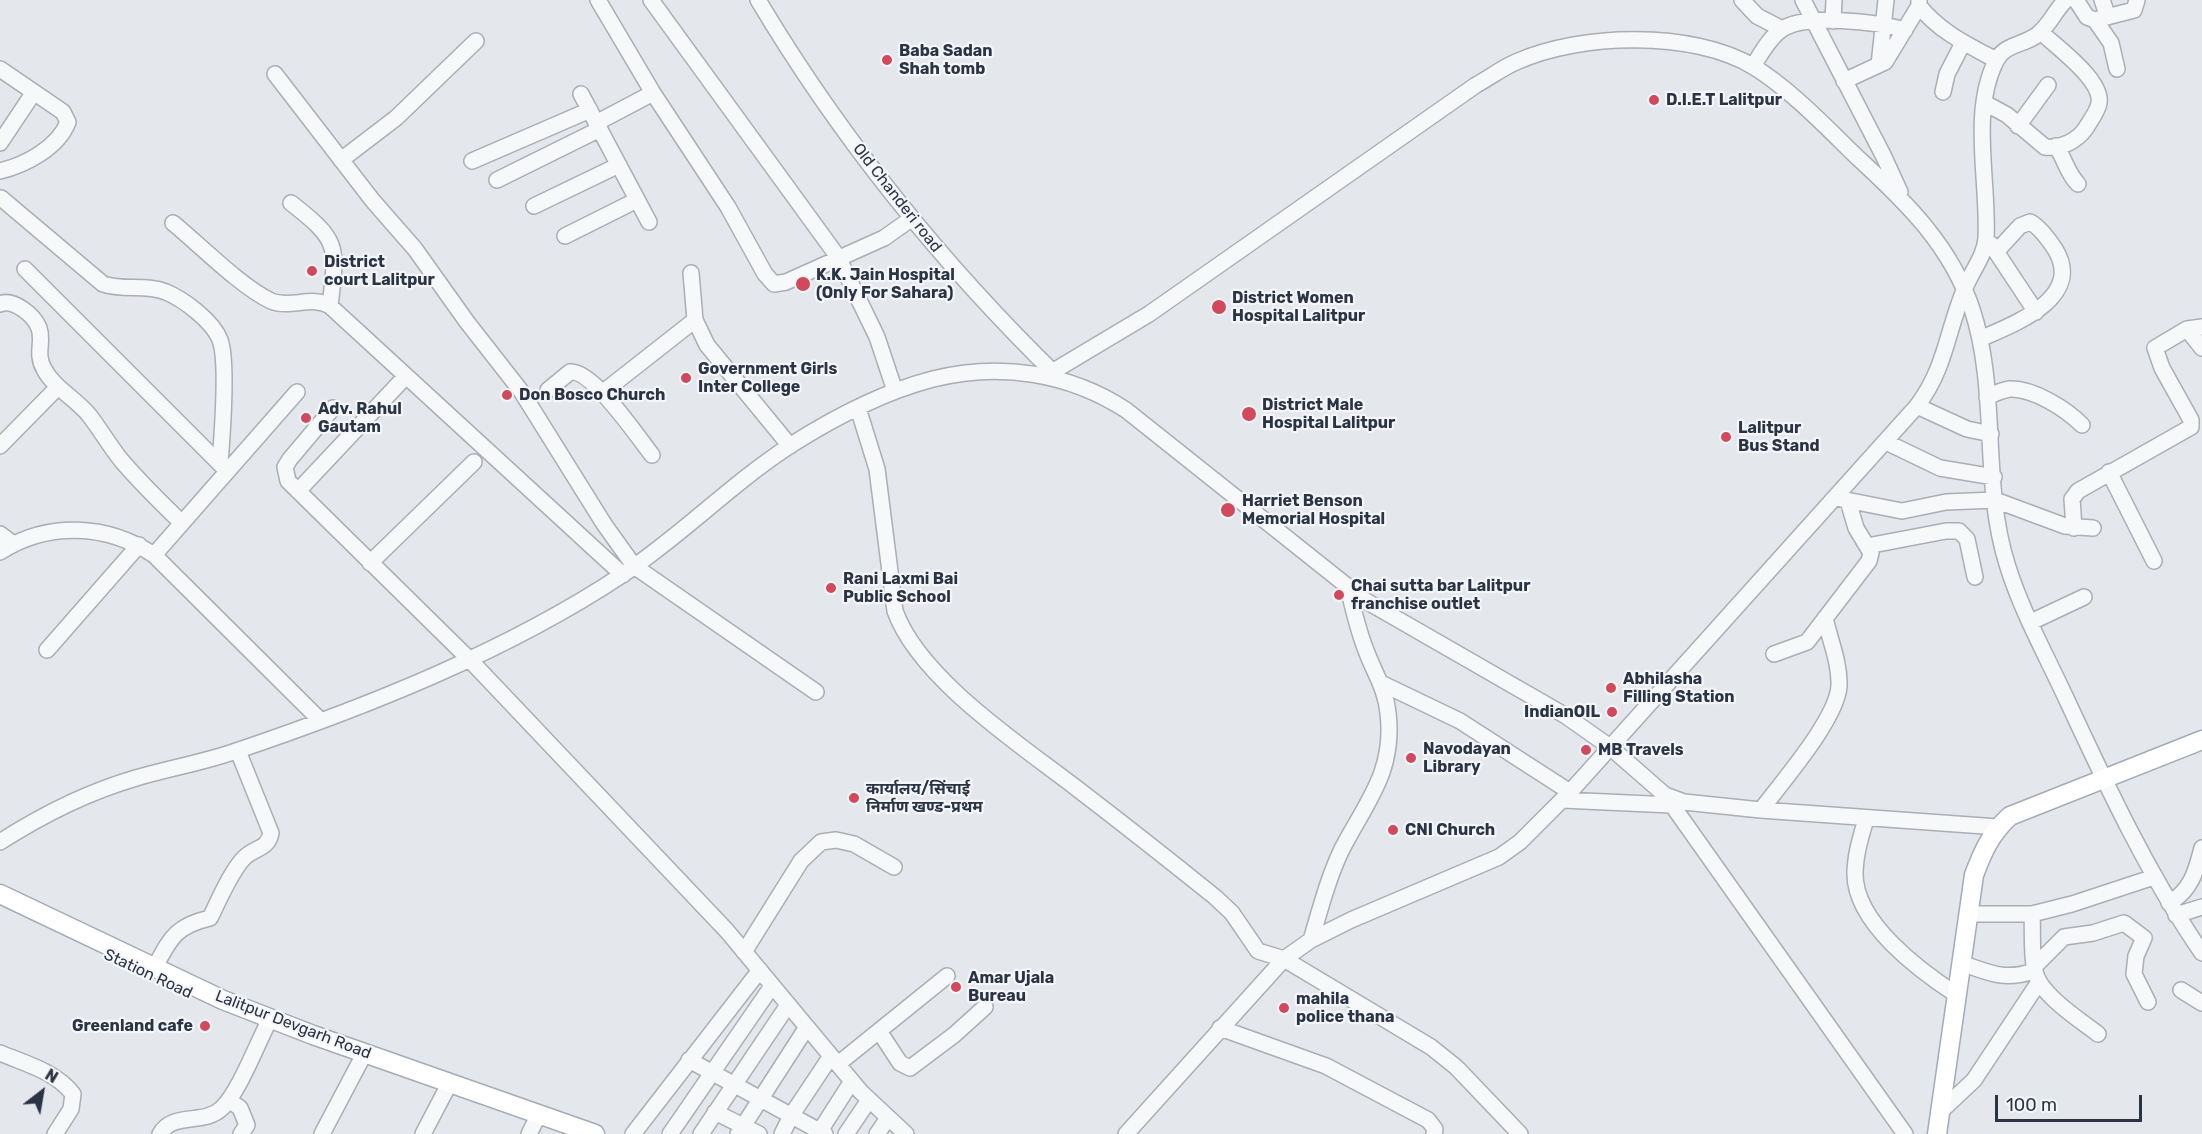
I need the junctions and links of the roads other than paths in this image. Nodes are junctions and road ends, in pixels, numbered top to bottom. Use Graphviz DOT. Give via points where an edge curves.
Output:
graph roads {
  1 [pos="598,0"];
  2 [pos="651,0"];
  3 [pos="758,0"];
  4 [pos="1742,0"];
  5 [pos="1803,0"];
  6 [pos="1834,0"];
  7 [pos="1886,0"];
  8 [pos="2102,0"];
  9 [pos="2137,0"];
  10 [pos="2067,2"];
  11 [pos="1919,3"];
  12 [pos="2101,19"];
  13 [pos="1833,21"];
  14 [pos="1814,23"];
  15 [pos="1883,24"];
  16 [pos="1782,29"];
  17 [pos="1905,30"];
  18 [pos="2041,32"];
  19 [pos="476,41"];
  20 [pos="1963,43"];
  21 [pos="1996,60"];
  22 [pos="1879,65"];
  23 [pos="1753,66"];
  24 [pos="0,69"];
  25 [pos="2117,69"];
  26 [pos="275,74"];
  27 [pos="1844,81"];
  28 [pos="2048,85"];
  29 [pos="34,92"];
  30 [pos="1943,92"];
  31 [pos="653,93"];
  32 [pos="581,94"];
  33 [pos="1985,103"];
  34 [pos="595,121"];
  35 [pos="2018,126"];
  36 [pos="0,143"];
  37 [pos="2056,147"];
  38 [pos="341,160"];
  39 [pos="472,161"];
  40 [pos="619,165"];
  41 [pos="0,171"];
  42 [pos="497,180"];
  43 [pos="2078,184"];
  44 [pos="1,198"];
  45 [pos="1902,198"];
  46 [pos="637,200"];
  47 [pos="291,203"];
  48 [pos="534,206"];
  49 [pos="911,219"];
  50 [pos="649,222"];
  51 [pos="173,223"];
  52 [pos="565,236"];
  53 [pos="1986,237"];
  54 [pos="1996,252"];
  55 [pos="838,257"];
  56 [pos="25,269"];
  57 [pos="691,273"];
  58 [pos="1964,288"];
  59 [pos="0,304"];
  60 [pos="330,306"];
  61 [pos="2036,312"];
  62 [pos="695,320"];
  63 [pos="2195,328"];
  64 [pos="1980,339"];
  65 [pos="2202,348"];
  66 [pos="1055,375"];
  67 [pos="406,376"];
  68 [pos="58,387"];
  69 [pos="548,390"];
  70 [pos="895,391"];
  71 [pos="297,392"];
  72 [pos="603,393"];
  73 [pos="1987,397"];
  74 [pos="865,405"];
  75 [pos="1917,406"];
  76 [pos="333,408"];
  77 [pos="2082,425"];
  78 [pos="1991,434"];
  79 [pos="1886,442"];
  80 [pos="0,446"];
  81 [pos="790,446"];
  82 [pos="652,455"];
  83 [pos="474,462"];
  84 [pos="223,467"];
  85 [pos="2109,472"];
  86 [pos="1994,477"];
  87 [pos="298,491"];
  88 [pos="1842,500"];
  89 [pos="1995,500"];
  90 [pos="182,523"];
  91 [pos="2074,528"];
  92 [pos="2093,528"];
  93 [pos="0,534"];
  94 [pos="13,544"];
  95 [pos="138,545"];
  96 [pos="1867,546"];
  97 [pos="0,552"];
  98 [pos="154,555"];
  99 [pos="2154,561"];
  100 [pos="370,563"];
  101 [pos="629,570"];
  102 [pos="1975,577"];
  103 [pos="1348,587"];
  104 [pos="2084,597"];
  105 [pos="1826,618"];
  106 [pos="2031,622"];
  107 [pos="47,650"];
  108 [pos="1774,654"];
  109 [pos="469,659"];
  110 [pos="1383,684"];
  111 [pos="816,692"];
  112 [pos="320,720"];
  113 [pos="2202,740"];
  114 [pos="1610,747"];
  115 [pos="238,751"];
  116 [pos="2104,779"];
  117 [pos="1566,796"];
  118 [pos="1668,800"];
  119 [pos="1761,810"];
  120 [pos="1866,819"];
  121 [pos="1998,827"];
  122 [pos="0,842"];
  123 [pos="2202,848"];
  124 [pos="894,867"];
  125 [pos="2154,877"];
  126 [pos="0,894"];
  127 [pos="0,905"];
  128 [pos="2202,907"];
  129 [pos="2173,909"];
  130 [pos="1968,914"];
  131 [pos="2032,914"];
  132 [pos="1311,940"];
  133 [pos="744,952"];
  134 [pos="2202,953"];
  135 [pos="1273,956"];
  136 [pos="1961,963"];
  137 [pos="155,967"];
  138 [pos="760,970"];
  139 [pos="2036,973"];
  140 [pos="947,976"];
  141 [pos="772,986"];
  142 [pos="2181,990"];
  143 [pos="1957,995"];
  144 [pos="2148,1002"];
  145 [pos="2202,1003"];
  146 [pos="788,1005"];
  147 [pos="985,1007"];
  148 [pos="267,1025"];
  149 [pos="807,1027"];
  150 [pos="1220,1028"];
  151 [pos="879,1031"];
  152 [pos="2098,1034"];
  153 [pos="0,1053"];
  154 [pos="361,1060"];
  155 [pos="689,1060"];
  156 [pos="835,1060"];
  157 [pos="711,1072"];
  158 [pos="852,1081"];
  159 [pos="733,1084"];
  160 [pos="446,1090"];
  161 [pos="761,1099"];
  162 [pos="229,1100"];
  163 [pos="869,1100"];
  164 [pos="715,1112"];
  165 [pos="1940,1112"];
  166 [pos="791,1116"];
  167 [pos="888,1118"];
  168 [pos="532,1128"];
  169 [pos="740,1130"];
  170 [pos="821,1133"];
  171 [pos="904,1133"];
  172 [pos="55,1134"];
  173 [pos="160,1134"];
  174 [pos="241,1134"];
  175 [pos="322,1134"];
  176 [pos="423,1134"];
  177 [pos="570,1134"];
  178 [pos="595,1134"];
  179 [pos="633,1134"];
  180 [pos="670,1134"];
  181 [pos="701,1134"];
  182 [pos="759,1134"];
  183 [pos="782,1134"];
  184 [pos="846,1134"];
  185 [pos="877,1134"];
  186 [pos="1126,1134"];
  187 [pos="1434,1134"];
  188 [pos="1519,1134"];
  189 [pos="1905,1134"];
  190 [pos="1937,1134"];
  1 -- 31 [label="street"];
  2 -- 55 [label="street"];
  3 -- 49 [label="street, Old Chanderi road" via="824,102"];
  4 -- 16 [label="street" via="1757,16"];
  5 -- 14 [label="street"];
  6 -- 13 [label="street"];
  7 -- 15 [label="street"];
  8 -- 12 [label="street"];
  9 -- 12 [label="street" via="2134,10"];
  10 -- 12 [label="street" via="2087,16"];
  10 -- 18 [label="street"];
  11 -- 17 [label="street"];
  11 -- 20 [label="street" via="1933,22"];
  12 -- 25 [label="street"];
  13 -- 14 [label="street"];
  13 -- 15 [label="street"];
  14 -- 16 [label="street"];
  14 -- 27 [label="street"];
  15 -- 17 [label="street"];
  15 -- 22 [label="street"];
  16 -- 23 [label="street"];
  17 -- 22 [label="street" via="1891,56"];
  18 -- 21 [label="street" via="2006,49"];
  18 -- 37 [label="street" via="2078,64 2099,101 2084,130"];
  19 -- 38 [label="street" via="396,118"];
  20 -- 21 [label="street"];
  20 -- 30 [label="street" via="1947,74"];
  21 -- 33 [label="street"];
  22 -- 27 [label="street"];
  23 -- 45 [label="street"];
  23 -- 66 [label="street" via="1720,52 1646,41 1579,44 1516,62"];
  24 -- 29 [label="street"];
  26 -- 38 [label="street"];
  27 -- 45 [label="street"];
  28 -- 35 [label="street"];
  29 -- 36 [label="street"];
  29 -- 41 [label="street" via="63,112 67,117 66,128 37,155"];
  31 -- 34 [label="street"];
  31 -- 55 [label="street" via="728,207 769,280 779,284"];
  32 -- 34 [label="street"];
  33 -- 35 [label="street"];
  33 -- 53 [label="street"];
  34 -- 39 [label="street"];
  34 -- 40 [label="street"];
  34 -- 42 [label="street"];
  35 -- 37 [label="street" via="2038,144"];
  37 -- 43 [label="street"];
  38 -- 101 [label="street" via="415,249 521,391"];
  40 -- 46 [label="street"];
  40 -- 48 [label="street"];
  44 -- 84 [label="street" via="103,284 168,293 213,328 223,359"];
  45 -- 58 [label="street" via="1946,251"];
  46 -- 50 [label="street"];
  46 -- 52 [label="street"];
  47 -- 60 [label="street" via="330,237 334,259"];
  49 -- 55 [label="street" via="884,238"];
  49 -- 66 [label="street, Old Chanderi road"];
  51 -- 60 [label="street" via="272,301 320,302"];
  53 -- 54 [label="street"];
  53 -- 58 [label="street" via="1983,252"];
  54 -- 61 [label="street"];
  54 -- 61 [label="street" via="2025,222 2033,223 2051,243 2059,256 2061,278 2057,291"];
  55 -- 70 [label="street" via="873,327"];
  56 -- 84 [label="street"];
  57 -- 62 [label="street"];
  58 -- 64 [label="street"];
  58 -- 75 [label="street" via="1943,362"];
  59 -- 68 [label="street" via="15,304 36,323 40,361"];
  60 -- 67 [label="street"];
  61 -- 64 [label="street"];
  62 -- 72 [label="street"];
  62 -- 81 [label="street" via="706,345"];
  63 -- 65 [label="street"];
  63 -- 85 [label="street" via="2160,342 2154,351 2191,420 2187,431"];
  64 -- 73 [label="street"];
  66 -- 70 [label="street" via="983,372 936,378"];
  66 -- 103 [label="street" via="1126,410"];
  67 -- 87 [label="street"];
  67 -- 101 [label="street"];
  68 -- 80 [label="street"];
  68 -- 90 [label="street" via="88,414 139,481"];
  69 -- 72 [label="street" via="563,376 577,371"];
  70 -- 74 [label="street"];
  71 -- 84 [label="street"];
  72 -- 82 [label="street"];
  73 -- 77 [label="street" via="2006,389 2026,391 2061,408"];
  73 -- 78 [label="street"];
  74 -- 81 [label="street"];
  74 -- 135 [label="street" via="895,611 911,642 953,689 1215,897"];
  75 -- 78 [label="street" via="1967,429"];
  75 -- 79 [label="street"];
  76 -- 87 [label="street" via="285,466 288,481"];
  78 -- 86 [label="street"];
  79 -- 86 [label="street" via="1940,468"];
  79 -- 88 [label="street"];
  81 -- 101 [label="street"];
  83 -- 100 [label="street"];
  84 -- 90 [label="street"];
  85 -- 91 [label="street" via="2073,496"];
  85 -- 99 [label="street"];
  86 -- 89 [label="street"];
  87 -- 100 [label="street"];
  88 -- 89 [label="street" via="1902,511 1953,501"];
  88 -- 96 [label="street"];
  88 -- 114 [label="street"];
  89 -- 91 [label="street"];
  89 -- 106 [label="street" via="2006,560"];
  90 -- 98 [label="street"];
  91 -- 92 [label="street"];
  93 -- 94 [label="street"];
  94 -- 95 [label="street" via="44,534 82,530 104,532"];
  94 -- 97 [label="street"];
  95 -- 98 [label="street"];
  95 -- 107 [label="street"];
  96 -- 102 [label="street" via="1959,531 1967,539"];
  96 -- 105 [label="street" via="1871,553 1869,561"];
  98 -- 112 [label="street"];
  100 -- 109 [label="street"];
  101 -- 109 [label="street" via="561,612"];
  101 -- 111 [label="street"];
  103 -- 110 [label="street" via="1358,628"];
  103 -- 114 [label="street" via="1416,632 1566,716"];
  104 -- 106 [label="street"];
  105 -- 108 [label="street" via="1807,642"];
  105 -- 119 [label="street" via="1839,687 1835,700 1813,739"];
  106 -- 116 [label="street"];
  109 -- 112 [label="street"];
  109 -- 133 [label="street"];
  110 -- 117 [label="street" via="1460,721"];
  110 -- 132 [label="street" via="1390,738 1386,766 1328,881"];
  112 -- 115 [label="street"];
  113 -- 116 [label="main road"];
  114 -- 117 [label="street"];
  114 -- 118 [label="street"];
  115 -- 122 [label="street" via="133,778 37,818"];
  115 -- 137 [label="street" via="271,833 270,840 245,857 210,918 186,925 172,935"];
  116 -- 121 [label="main road" via="2010,816"];
  116 -- 125 [label="street"];
  117 -- 118 [label="street"];
  117 -- 132 [label="street" via="1520,842 1498,857"];
  118 -- 119 [label="street"];
  118 -- 189 [label="street"];
  119 -- 120 [label="street"];
  120 -- 121 [label="street"];
  120 -- 143 [label="street" via="1855,874 1862,900 1899,953"];
  121 -- 130 [label="main road" via="1985,846 1974,875"];
  123 -- 129 [label="street" via="2188,887"];
  124 -- 133 [label="street" via="854,844 821,842 801,861"];
  125 -- 129 [label="street"];
  125 -- 131 [label="street"];
  126 -- 137 [label="main road, Lalitpur Devgarh Road"];
  127 -- 148 [label="main road, Station Road" via="168,984"];
  128 -- 129 [label="street"];
  129 -- 134 [label="street"];
  130 -- 131 [label="street"];
  130 -- 136 [label="main road"];
  131 -- 139 [label="street"];
  132 -- 135 [label="street"];
  133 -- 138 [label="street"];
  135 -- 150 [label="street"];
  135 -- 188 [label="street" via="1431,1047 1456,1067"];
  136 -- 139 [label="street" via="2015,977"];
  136 -- 143 [label="main road"];
  137 -- 178 [label="main road, Lalitpur Devgarh Road" via="224,1000 313,1035"];
  138 -- 141 [label="street"];
  138 -- 155 [label="street"];
  139 -- 144 [label="street" via="2064,937 2124,923 2144,938 2134,960 2134,974"];
  139 -- 152 [label="street" via="2059,1002"];
  139 -- 165 [label="street" via="1974,1080"];
  140 -- 151 [label="street"];
  141 -- 146 [label="street"];
  141 -- 157 [label="street"];
  142 -- 145 [label="street"];
  143 -- 165 [label="main road"];
  146 -- 149 [label="street"];
  146 -- 159 [label="street"];
  147 -- 151 [label="street" via="909,1068 900,1063"];
  148 -- 154 [label="main road, Station Road"];
  148 -- 162 [label="street"];
  149 -- 156 [label="street"];
  149 -- 161 [label="street"];
  150 -- 186 [label="street"];
  150 -- 187 [label="street" via="1326,1066 1428,1120 1433,1124"];
  151 -- 156 [label="street"];
  153 -- 172 [label="street" via="45,1072 64,1083 72,1094 71,1108"];
  154 -- 160 [label="main road, Station Road"];
  154 -- 175 [label="street"];
  155 -- 157 [label="street"];
  155 -- 179 [label="street"];
  156 -- 158 [label="street"];
  156 -- 166 [label="street"];
  157 -- 159 [label="street"];
  157 -- 180 [label="street"];
  158 -- 163 [label="street"];
  158 -- 170 [label="street"];
  159 -- 161 [label="street"];
  159 -- 164 [label="street"];
  160 -- 168 [label="main road, Station Road"];
  160 -- 176 [label="street"];
  161 -- 166 [label="street"];
  161 -- 169 [label="street"];
  162 -- 173 [label="street" via="214,1115 174,1121 166,1124"];
  162 -- 174 [label="street" via="240,1108 247,1125"];
  163 -- 167 [label="street"];
  163 -- 184 [label="street"];
  164 -- 169 [label="street"];
  164 -- 181 [label="street"];
  165 -- 190 [label="main road"];
  166 -- 170 [label="street"];
  166 -- 183 [label="street"];
  167 -- 171 [label="street"];
  167 -- 185 [label="street"];
  168 -- 177 [label="main road, Station Road"];
  169 -- 182 [label="street"];
}
